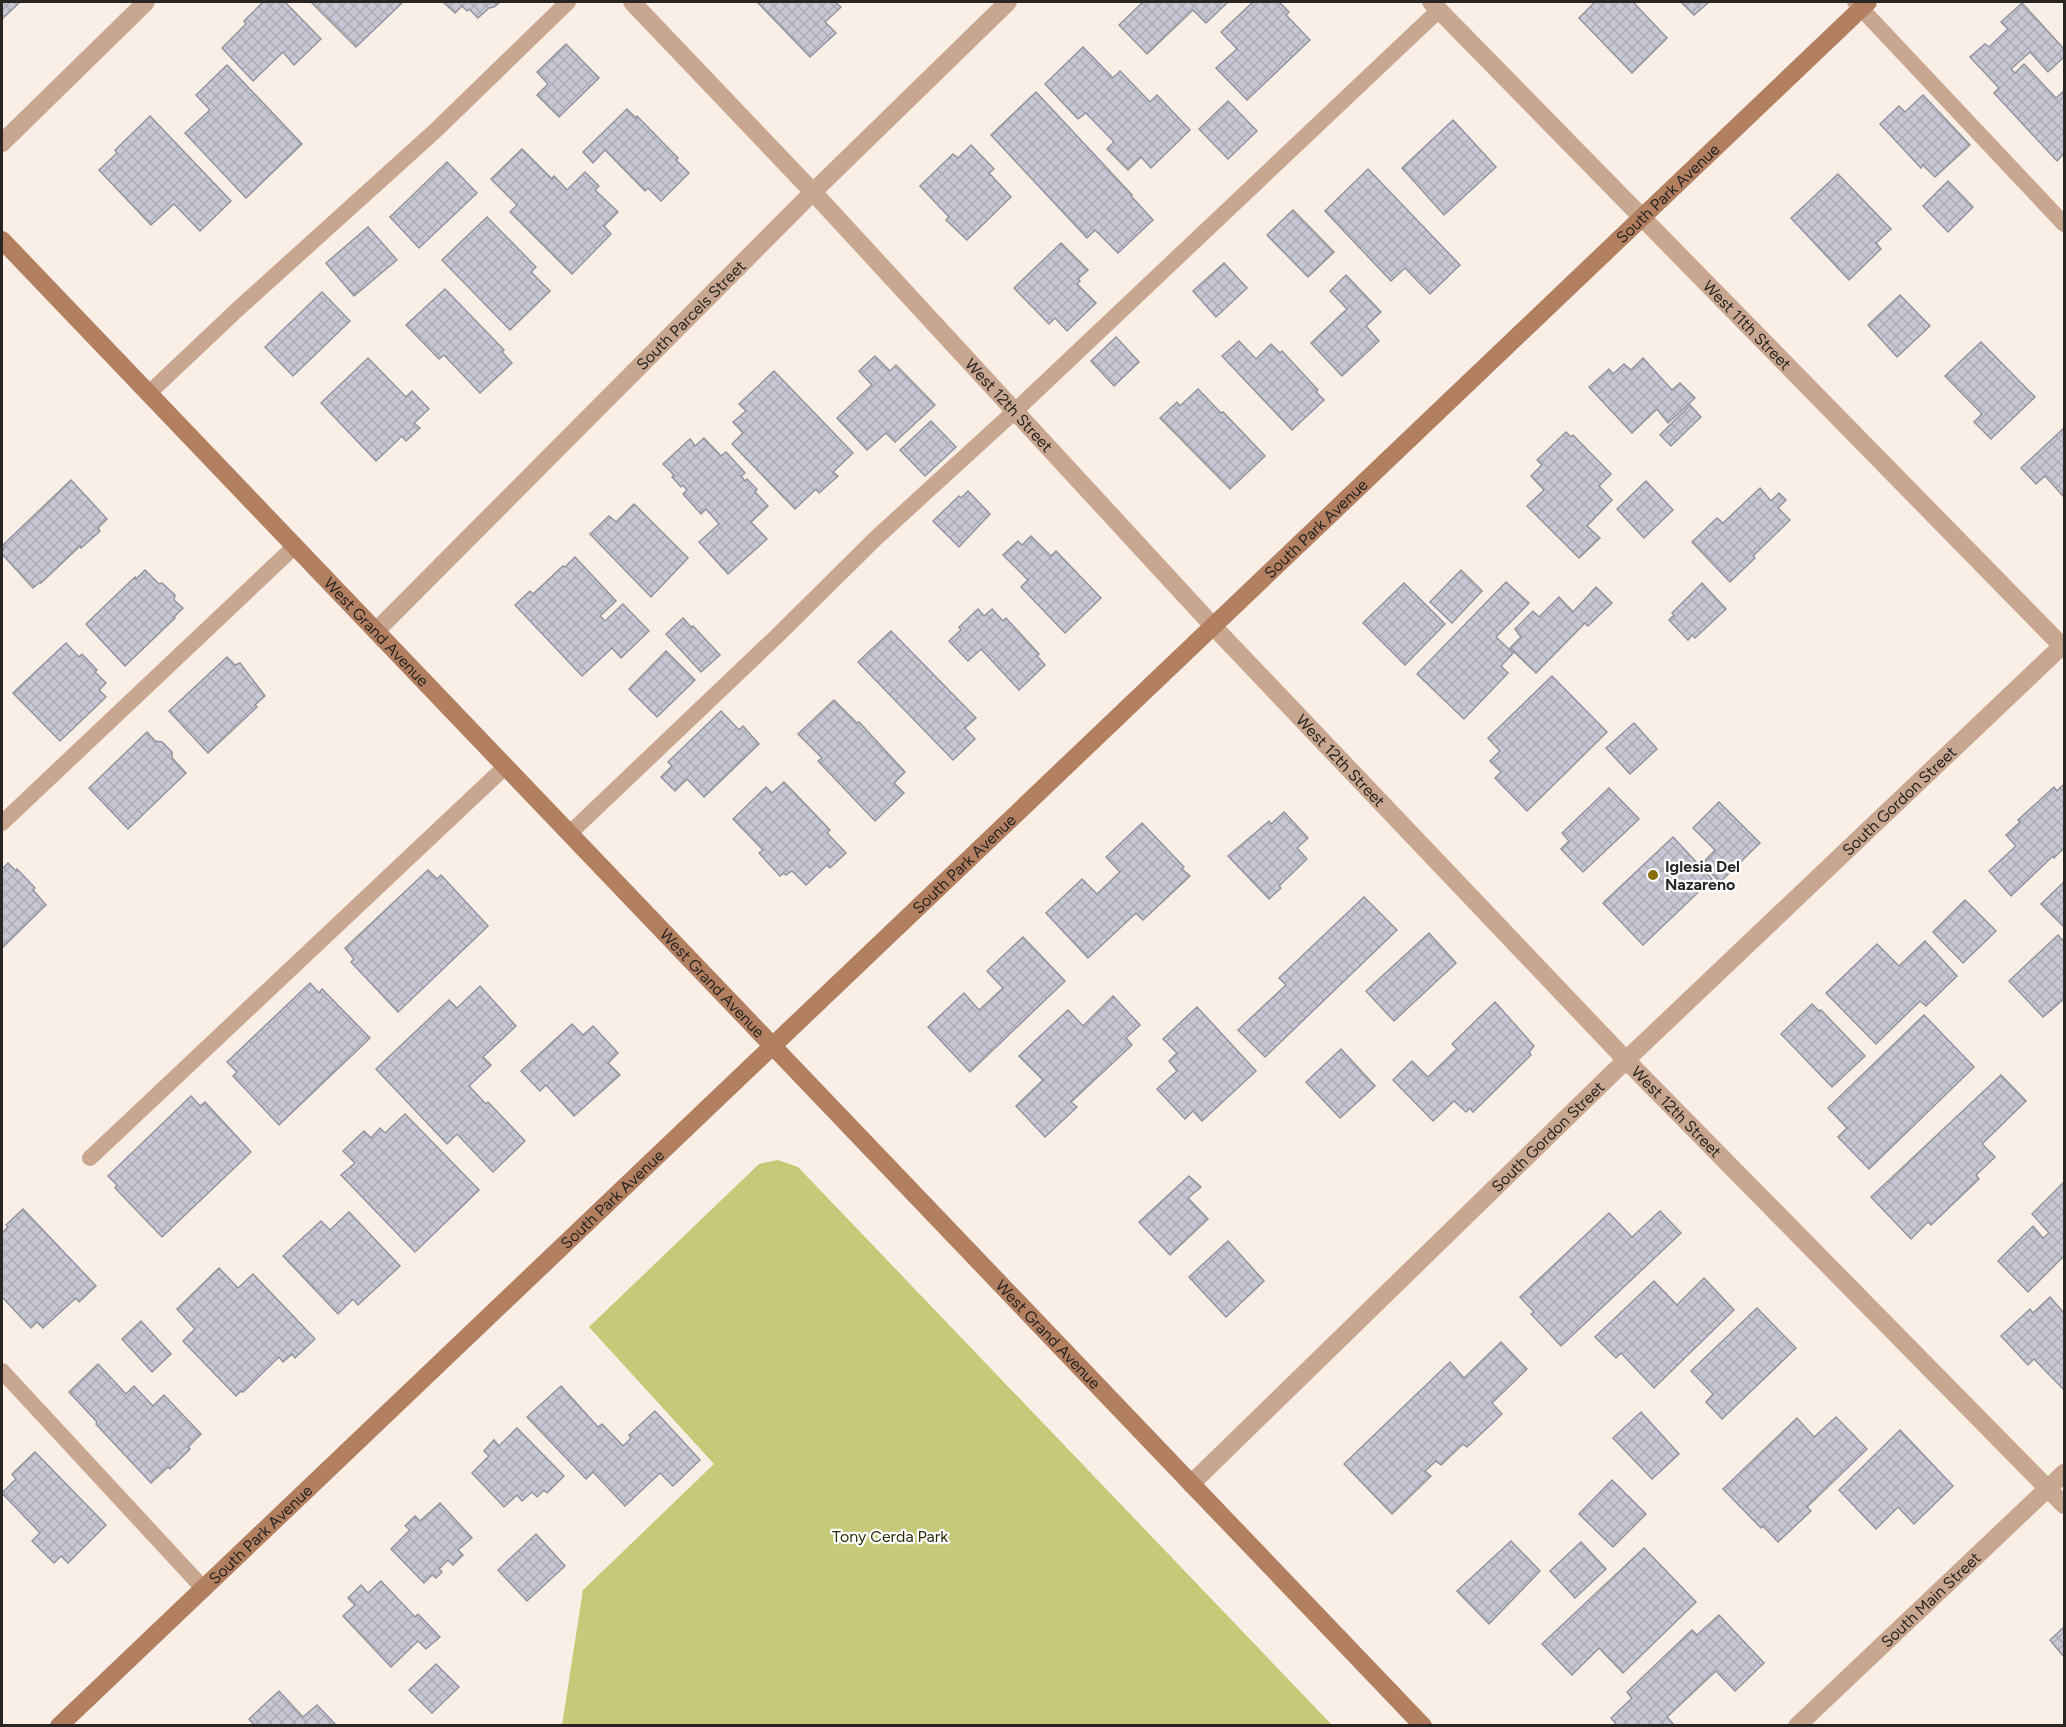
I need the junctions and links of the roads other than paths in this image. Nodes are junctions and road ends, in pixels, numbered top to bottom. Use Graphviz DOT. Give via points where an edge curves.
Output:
graph roads {
  1 [pos="146,2"];
  2 [pos="568,2"];
  3 [pos="633,2"];
  4 [pos="1008,2"];
  5 [pos="1861,4"];
  6 [pos="1435,6"];
  7 [pos="2,143"];
  8 [pos="813,192"];
  9 [pos="1641,218"];
  10 [pos="2064,224"];
  11 [pos="2,240"];
  12 [pos="148,394"];
  13 [pos="1014,411"];
  14 [pos="294,548"];
  15 [pos="1213,626"];
  16 [pos="376,631"];
  17 [pos="2064,646"];
  18 [pos="506,766"];
  19 [pos="2,823"];
  20 [pos="570,833"];
  21 [pos="773,1045"];
  22 [pos="1626,1060"];
  23 [pos="90,1158"];
  24 [pos="2,1371"];
  25 [pos="2064,1473"];
  26 [pos="1191,1484"];
  27 [pos="2048,1488"];
  28 [pos="2064,1506"];
  29 [pos="203,1588"];
  30 [pos="59,1725"];
  31 [pos="1423,1725"];
  32 [pos="1797,1725"];
  1 -- 7 [label="street"];
  2 -- 12 [label="lane" via="435,131"];
  3 -- 8 [label="street, West 12th Street"];
  4 -- 8 [label="street, South Parcels Street"];
  5 -- 9 [label="street, South Park Avenue"];
  5 -- 10 [label="lane"];
  6 -- 9 [label="street, West 11th Street"];
  6 -- 13 [label="lane"];
  8 -- 13 [label="street, West 12th Street"];
  8 -- 16 [label="street, South Parcels Street"];
  9 -- 15 [label="street, South Park Avenue"];
  9 -- 17 [label="street, West 11th Street"];
  11 -- 12 [label="street, West Grand Avenue"];
  12 -- 14 [label="street, West Grand Avenue"];
  13 -- 15 [label="street, West 12th Street"];
  13 -- 20 [label="lane" via="876,538"];
  14 -- 16 [label="street, West Grand Avenue"];
  14 -- 19 [label="lane"];
  15 -- 21 [label="street, South Park Avenue"];
  15 -- 22 [label="street, West 12th Street"];
  16 -- 18 [label="street, West Grand Avenue"];
  17 -- 22 [label="street, South Gordon Street"];
  18 -- 20 [label="street, West Grand Avenue"];
  18 -- 23 [label="lane"];
  20 -- 21 [label="street, West Grand Avenue"];
  21 -- 26 [label="street, West Grand Avenue"];
  21 -- 29 [label="street, South Park Avenue"];
  22 -- 26 [label="street, South Gordon Street"];
  22 -- 27 [label="street, West 12th Street"];
  24 -- 29 [label="lane"];
  25 -- 27 [label="street, South Main Street"];
  26 -- 31 [label="street, West Grand Avenue"];
  27 -- 28 [label="street, West 12th Street"];
  27 -- 32 [label="street, South Main Street"];
  29 -- 30 [label="street, South Park Avenue"];
}
